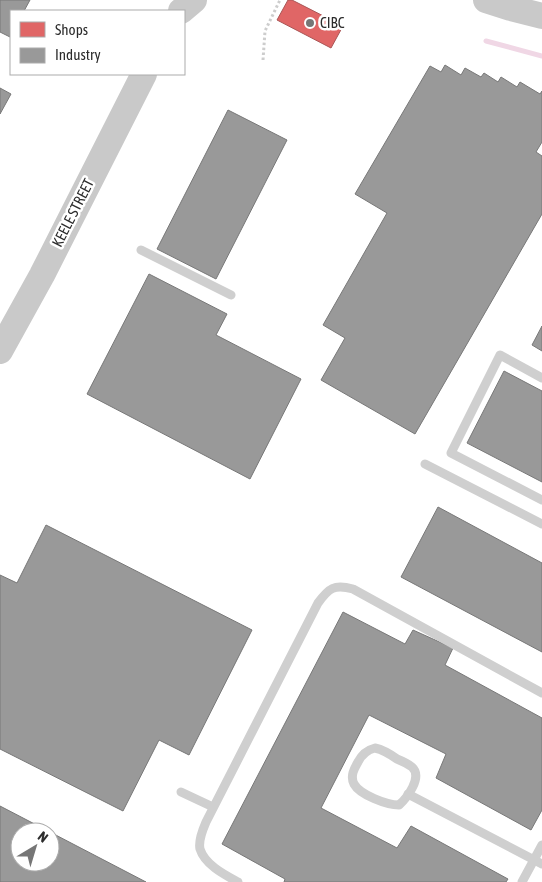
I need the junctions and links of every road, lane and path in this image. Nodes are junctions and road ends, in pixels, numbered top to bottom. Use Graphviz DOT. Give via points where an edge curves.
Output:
graph roads {
  1 [pos="194,0"];
  2 [pos="280,0"];
  3 [pos="486,0"];
  4 [pos="182,10"];
  5 [pos="542,16"];
  6 [pos="263,60"];
  7 [pos="143,75"];
  8 [pos="141,250"];
  9 [pos="231,295"];
  10 [pos="0,351"];
  11 [pos="542,378"];
  12 [pos="425,464"];
  13 [pos="542,500"];
  14 [pos="542,524"];
  15 [pos="542,692"];
  16 [pos="181,792"];
  17 [pos="408,794"];
  18 [pos="213,807"];
  19 [pos="542,845"];
  20 [pos="538,862"];
  21 [pos="238,882"];
  22 [pos="522,882"];
  1 -- 4 [label="main road"];
  2 -- 6 [label="path" via="265,31"];
  3 -- 5 [label="main road"];
  7 -- 10 [label="main road, KEELE STREET"];
  8 -- 9 [label="lane"];
  11 -- 13 [label="lane" via="500,355 450,453"];
  12 -- 14 [label="lane"];
  15 -- 18 [label="lane" via="353,589 332,588 318,603"];
  16 -- 18 [label="lane"];
  17 -- 17 [label="lane" via="416,779 412,767 382,749 367,750 352,775 354,784 390,805 399,805"];
  17 -- 20 [label="lane"];
  18 -- 21 [label="lane" via="201,836 200,848 207,860"];
  19 -- 20 [label="lane"];
  20 -- 22 [label="lane"];
}
